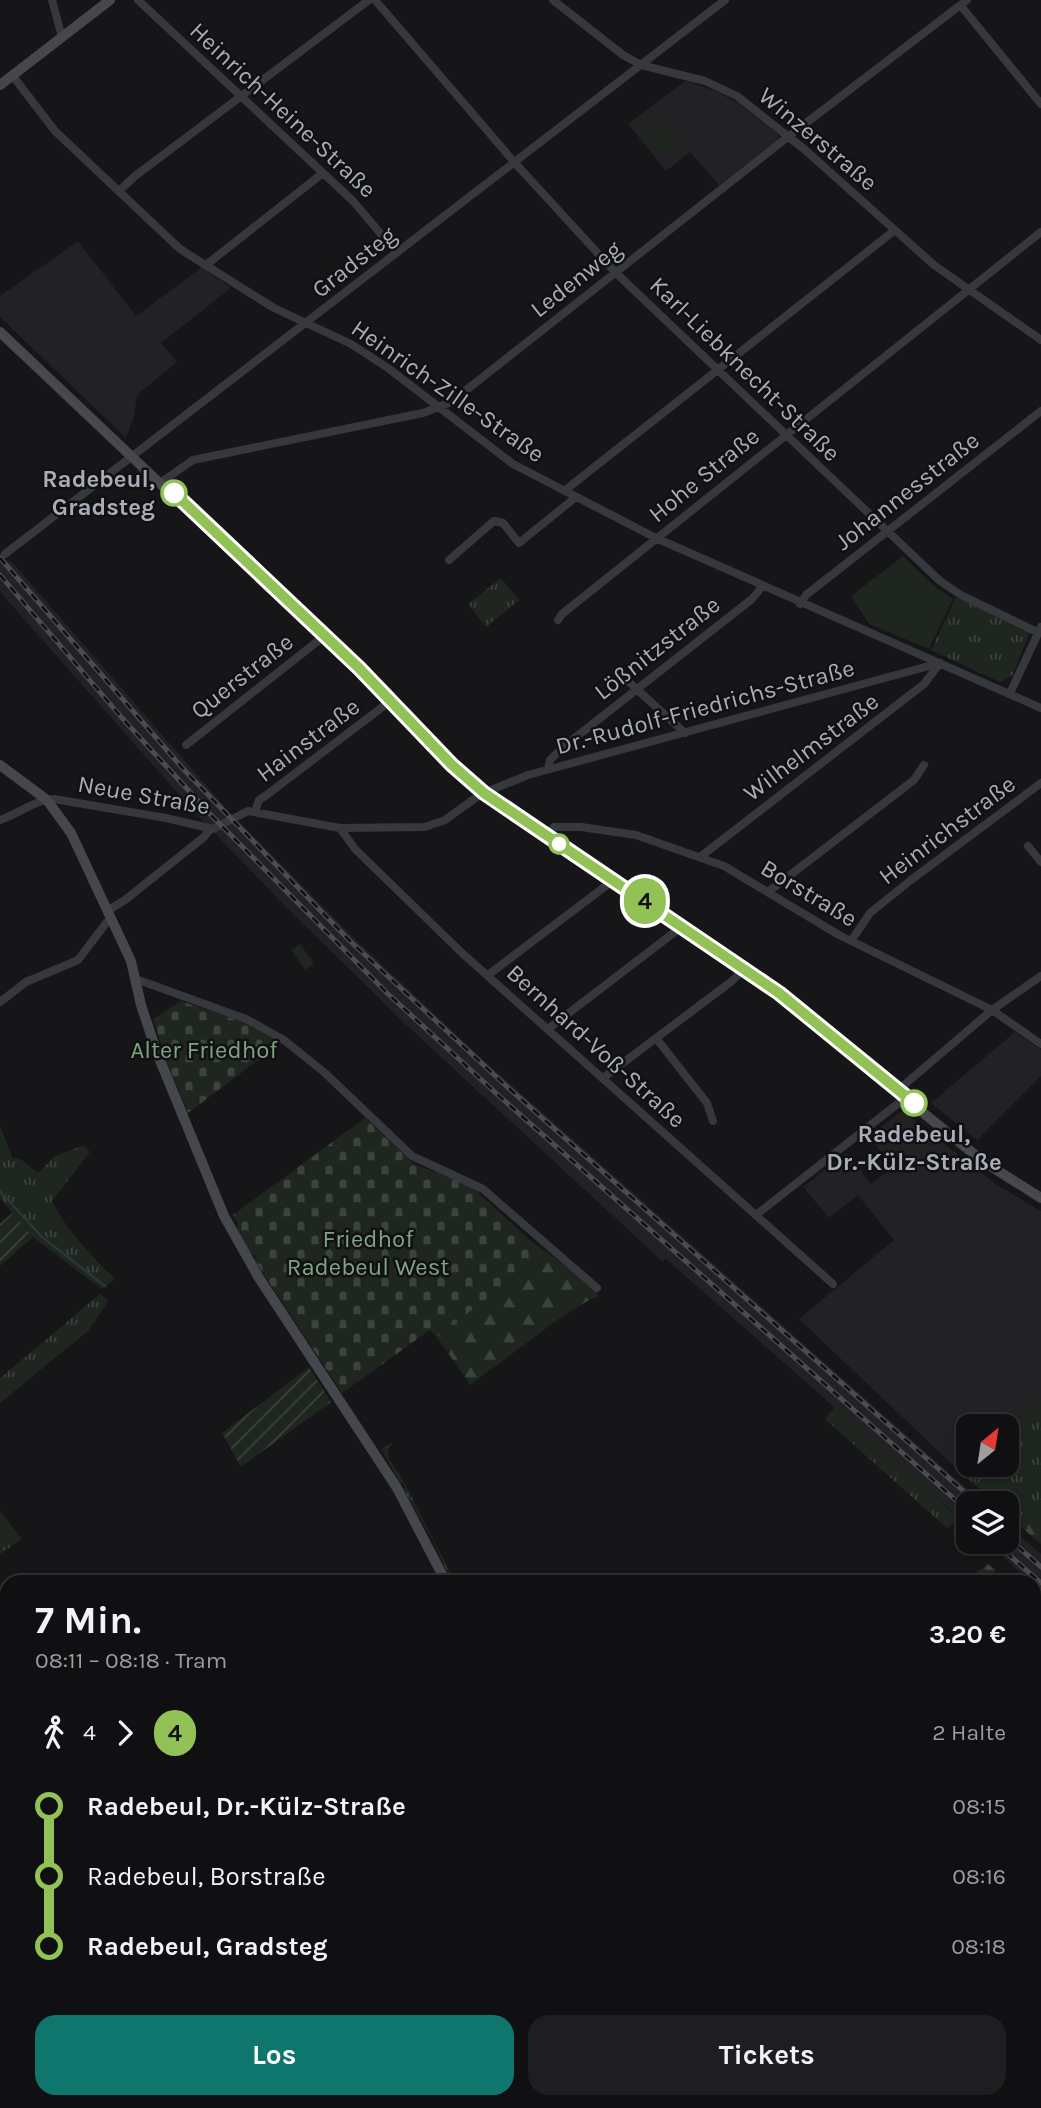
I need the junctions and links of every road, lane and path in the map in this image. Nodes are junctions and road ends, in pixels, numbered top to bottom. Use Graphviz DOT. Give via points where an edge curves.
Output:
graph roads {
  1 [pos="52,0"];
  2 [pos="110,0"];
  3 [pos="138,0"];
  4 [pos="369,0"];
  5 [pos="375,0"];
  6 [pos="554,0"];
  7 [pos="725,0"];
  8 [pos="964,3"];
  9 [pos="62,37"];
  10 [pos="641,65"];
  11 [pos="12,75"];
  12 [pos="0,85"];
  13 [pos="241,97"];
  14 [pos="1041,104"];
  15 [pos="789,136"];
  16 [pos="515,163"];
  17 [pos="323,173"];
  18 [pos="120,190"];
  19 [pos="895,230"];
  20 [pos="1041,232"];
  21 [pos="397,253"];
  22 [pos="206,265"];
  23 [pos="615,272"];
  24 [pos="968,290"];
  25 [pos="306,323"];
  26 [pos="0,332"];
  27 [pos="1041,340"];
  28 [pos="717,369"];
  29 [pos="438,408"];
  30 [pos="1041,411"];
  31 [pos="785,434"];
  32 [pos="133,458"];
  33 [pos="160,483"];
  34 [pos="564,491"];
  35 [pos="576,497"];
  36 [pos="887,531"];
  37 [pos="656,538"];
  38 [pos="5,554"];
  39 [pos="449,561"];
  40 [pos="762,587"];
  41 [pos="800,604"];
  42 [pos="558,620"];
  43 [pos="1039,630"];
  44 [pos="323,637"];
  45 [pos="940,663"];
  46 [pos="619,673"];
  47 [pos="636,689"];
  48 [pos="1010,693"];
  49 [pos="389,702"];
  50 [pos="1041,708"];
  51 [pos="685,733"];
  52 [pos="186,745"];
  53 [pos="0,765"];
  54 [pos="924,765"];
  55 [pos="548,769"];
  56 [pos="1041,783"];
  57 [pos="481,794"];
  58 [pos="47,800"];
  59 [pos="255,812"];
  60 [pos="0,820"];
  61 [pos="340,828"];
  62 [pos="210,829"];
  63 [pos="543,837"];
  64 [pos="1028,845"];
  65 [pos="700,857"];
  66 [pos="1041,862"];
  67 [pos="611,882"];
  68 [pos="768,892"];
  69 [pos="108,915"];
  70 [pos="680,928"];
  71 [pos="851,941"];
  72 [pos="743,970"];
  73 [pos="488,975"];
  74 [pos="1041,976"];
  75 [pos="136,979"];
  76 [pos="0,1002"];
  77 [pos="992,1010"];
  78 [pos="548,1029"];
  79 [pos="656,1038"];
  80 [pos="1041,1044"];
  81 [pos="603,1078"];
  82 [pos="901,1095"];
  83 [pos="713,1121"];
  84 [pos="1041,1198"];
  85 [pos="757,1215"];
  86 [pos="834,1284"];
  87 [pos="597,1288"];
  88 [pos="442,1575"];
  1 -- 9 [label="street"];
  2 -- 9 [label="main road"];
  3 -- 13 [label="street, Heinrich-Heine-Straße"];
  4 -- 13 [label="street"];
  5 -- 16 [label="street, Karl-Liebknecht-Straße"];
  6 -- 10 [label="street, Winzerstraße"];
  7 -- 10 [label="street, Gradsteg"];
  8 -- 14 [label="street"];
  8 -- 15 [label="street, Ledenweg"];
  9 -- 11 [label="main road"];
  10 -- 15 [label="street, Winzerstraße" via="730,92"];
  10 -- 16 [label="street, Gradsteg"];
  11 -- 12 [label="main road"];
  11 -- 18 [label="street, Heinrich-Zille-Straße" via="55,131"];
  13 -- 17 [label="street, Heinrich-Heine-Straße"];
  13 -- 18 [label="street"];
  15 -- 19 [label="street, Winzerstraße"];
  15 -- 23 [label="street, Ledenweg"];
  16 -- 21 [label="street, Gradsteg"];
  16 -- 23 [label="street, Karl-Liebknecht-Straße"];
  17 -- 21 [label="street, Heinrich-Heine-Straße"];
  17 -- 22 [label="street"];
  18 -- 22 [label="street, Heinrich-Zille-Straße" via="159,231"];
  19 -- 24 [label="street, Winzerstraße"];
  19 -- 28 [label="street"];
  20 -- 24 [label="street, Hohe Straße"];
  21 -- 25 [label="street, Gradsteg"];
  22 -- 25 [label="street, Heinrich-Zille-Straße"];
  23 -- 28 [label="street, Karl-Liebknecht-Straße"];
  23 -- 29 [label="street, Ledenweg"];
  24 -- 27 [label="street, Winzerstraße"];
  24 -- 31 [label="street, Hohe Straße"];
  25 -- 29 [label="street, Heinrich-Zille-Straße" via="351,344"];
  25 -- 32 [label="street, Gradsteg"];
  26 -- 32 [label="main road"];
  28 -- 31 [label="street, Karl-Liebknecht-Straße"];
  28 -- 34 [label="street"];
  29 -- 33 [label="street, Ledenweg" via="193,460"];
  29 -- 34 [label="street, Heinrich-Zille-Straße" via="502,457"];
  30 -- 36 [label="street, Johannesstraße"];
  31 -- 36 [label="street, Karl-Liebknecht-Straße"];
  31 -- 37 [label="street, Hohe Straße"];
  32 -- 33 [label="main road"];
  32 -- 38 [label="street, Gradsteg"];
  33 -- 44 [label="main road"];
  34 -- 35 [label="street, Heinrich-Zille-Straße"];
  35 -- 37 [label="street, Heinrich-Zille-Straße"];
  35 -- 39 [label="street" via="519,543 503,523 494,521"];
  36 -- 41 [label="street, Johannesstraße"];
  36 -- 43 [label="street, Karl-Liebknecht-Straße" via="961,595"];
  37 -- 40 [label="street, Heinrich-Zille-Straße"];
  37 -- 42 [label="street, Hohe Straße"];
  40 -- 41 [label="street, Heinrich-Zille-Straße"];
  40 -- 47 [label="street, Lößnitzstraße"];
  41 -- 45 [label="street, Heinrich-Zille-Straße"];
  43 -- 48 [label="street"];
  44 -- 49 [label="main road"];
  44 -- 52 [label="street, Querstraße"];
  45 -- 48 [label="street, Heinrich-Zille-Straße"];
  45 -- 51 [label="street, Dr.-Rudolf-Friedrichs-Straße"];
  45 -- 65 [label="street, Wilhelmstraße" via="924,684"];
  46 -- 47 [label="street"];
  47 -- 51 [label="street"];
  47 -- 55 [label="street, Lößnitzstraße" via="562,748"];
  48 -- 50 [label="street"];
  49 -- 57 [label="main road"];
  49 -- 59 [label="street, Hainstraße" via="264,796"];
  51 -- 55 [label="street, Dr.-Rudolf-Friedrichs-Straße"];
  53 -- 58 [label="main road"];
  54 -- 68 [label="street" via="914,780"];
  55 -- 57 [label="street, Dr.-Rudolf-Friedrichs-Straße"];
  56 -- 71 [label="street, Heinrichstraße" via="870,913"];
  57 -- 61 [label="street" via="445,820 425,827"];
  57 -- 63 [label="main road"];
  58 -- 60 [label="street, Neue Straße"];
  58 -- 62 [label="street, Neue Straße" via="154,815"];
  58 -- 69 [label="main road" via="71,833"];
  59 -- 61 [label="street"];
  59 -- 62 [label="street, Neue Straße" via="244,812"];
  61 -- 73 [label="street, Bernhard-Voß-Straße" via="355,849"];
  62 -- 69 [label="street"];
  63 -- 65 [label="street, Borstraße" via="554,827 603,830 636,835"];
  63 -- 67 [label="main road"];
  64 -- 66 [label="street"];
  65 -- 68 [label="street, Borstraße"];
  67 -- 70 [label="main road"];
  67 -- 73 [label="street"];
  68 -- 71 [label="street, Borstraße"];
  69 -- 75 [label="main road"];
  69 -- 76 [label="street" via="78,960 26,982"];
  70 -- 72 [label="main road"];
  70 -- 78 [label="street"];
  71 -- 77 [label="street, Borstraße"];
  72 -- 79 [label="street"];
  72 -- 82 [label="main road"];
  73 -- 78 [label="street, Bernhard-Voß-Straße"];
  74 -- 77 [label="street"];
  75 -- 87 [label="street" via="246,1019 284,1040 412,1156 483,1189"];
  75 -- 88 [label="main road" via="156,1054 230,1227 397,1488"];
  77 -- 80 [label="street, Borstraße"];
  77 -- 82 [label="street"];
  78 -- 81 [label="street, Bernhard-Voß-Straße"];
  79 -- 81 [label="street"];
  79 -- 83 [label="street" via="707,1103"];
  81 -- 85 [label="street, Bernhard-Voß-Straße"];
  82 -- 84 [label="main road" via="984,1162"];
  82 -- 85 [label="street"];
  85 -- 86 [label="street, Bernhard-Voß-Straße"];
}
